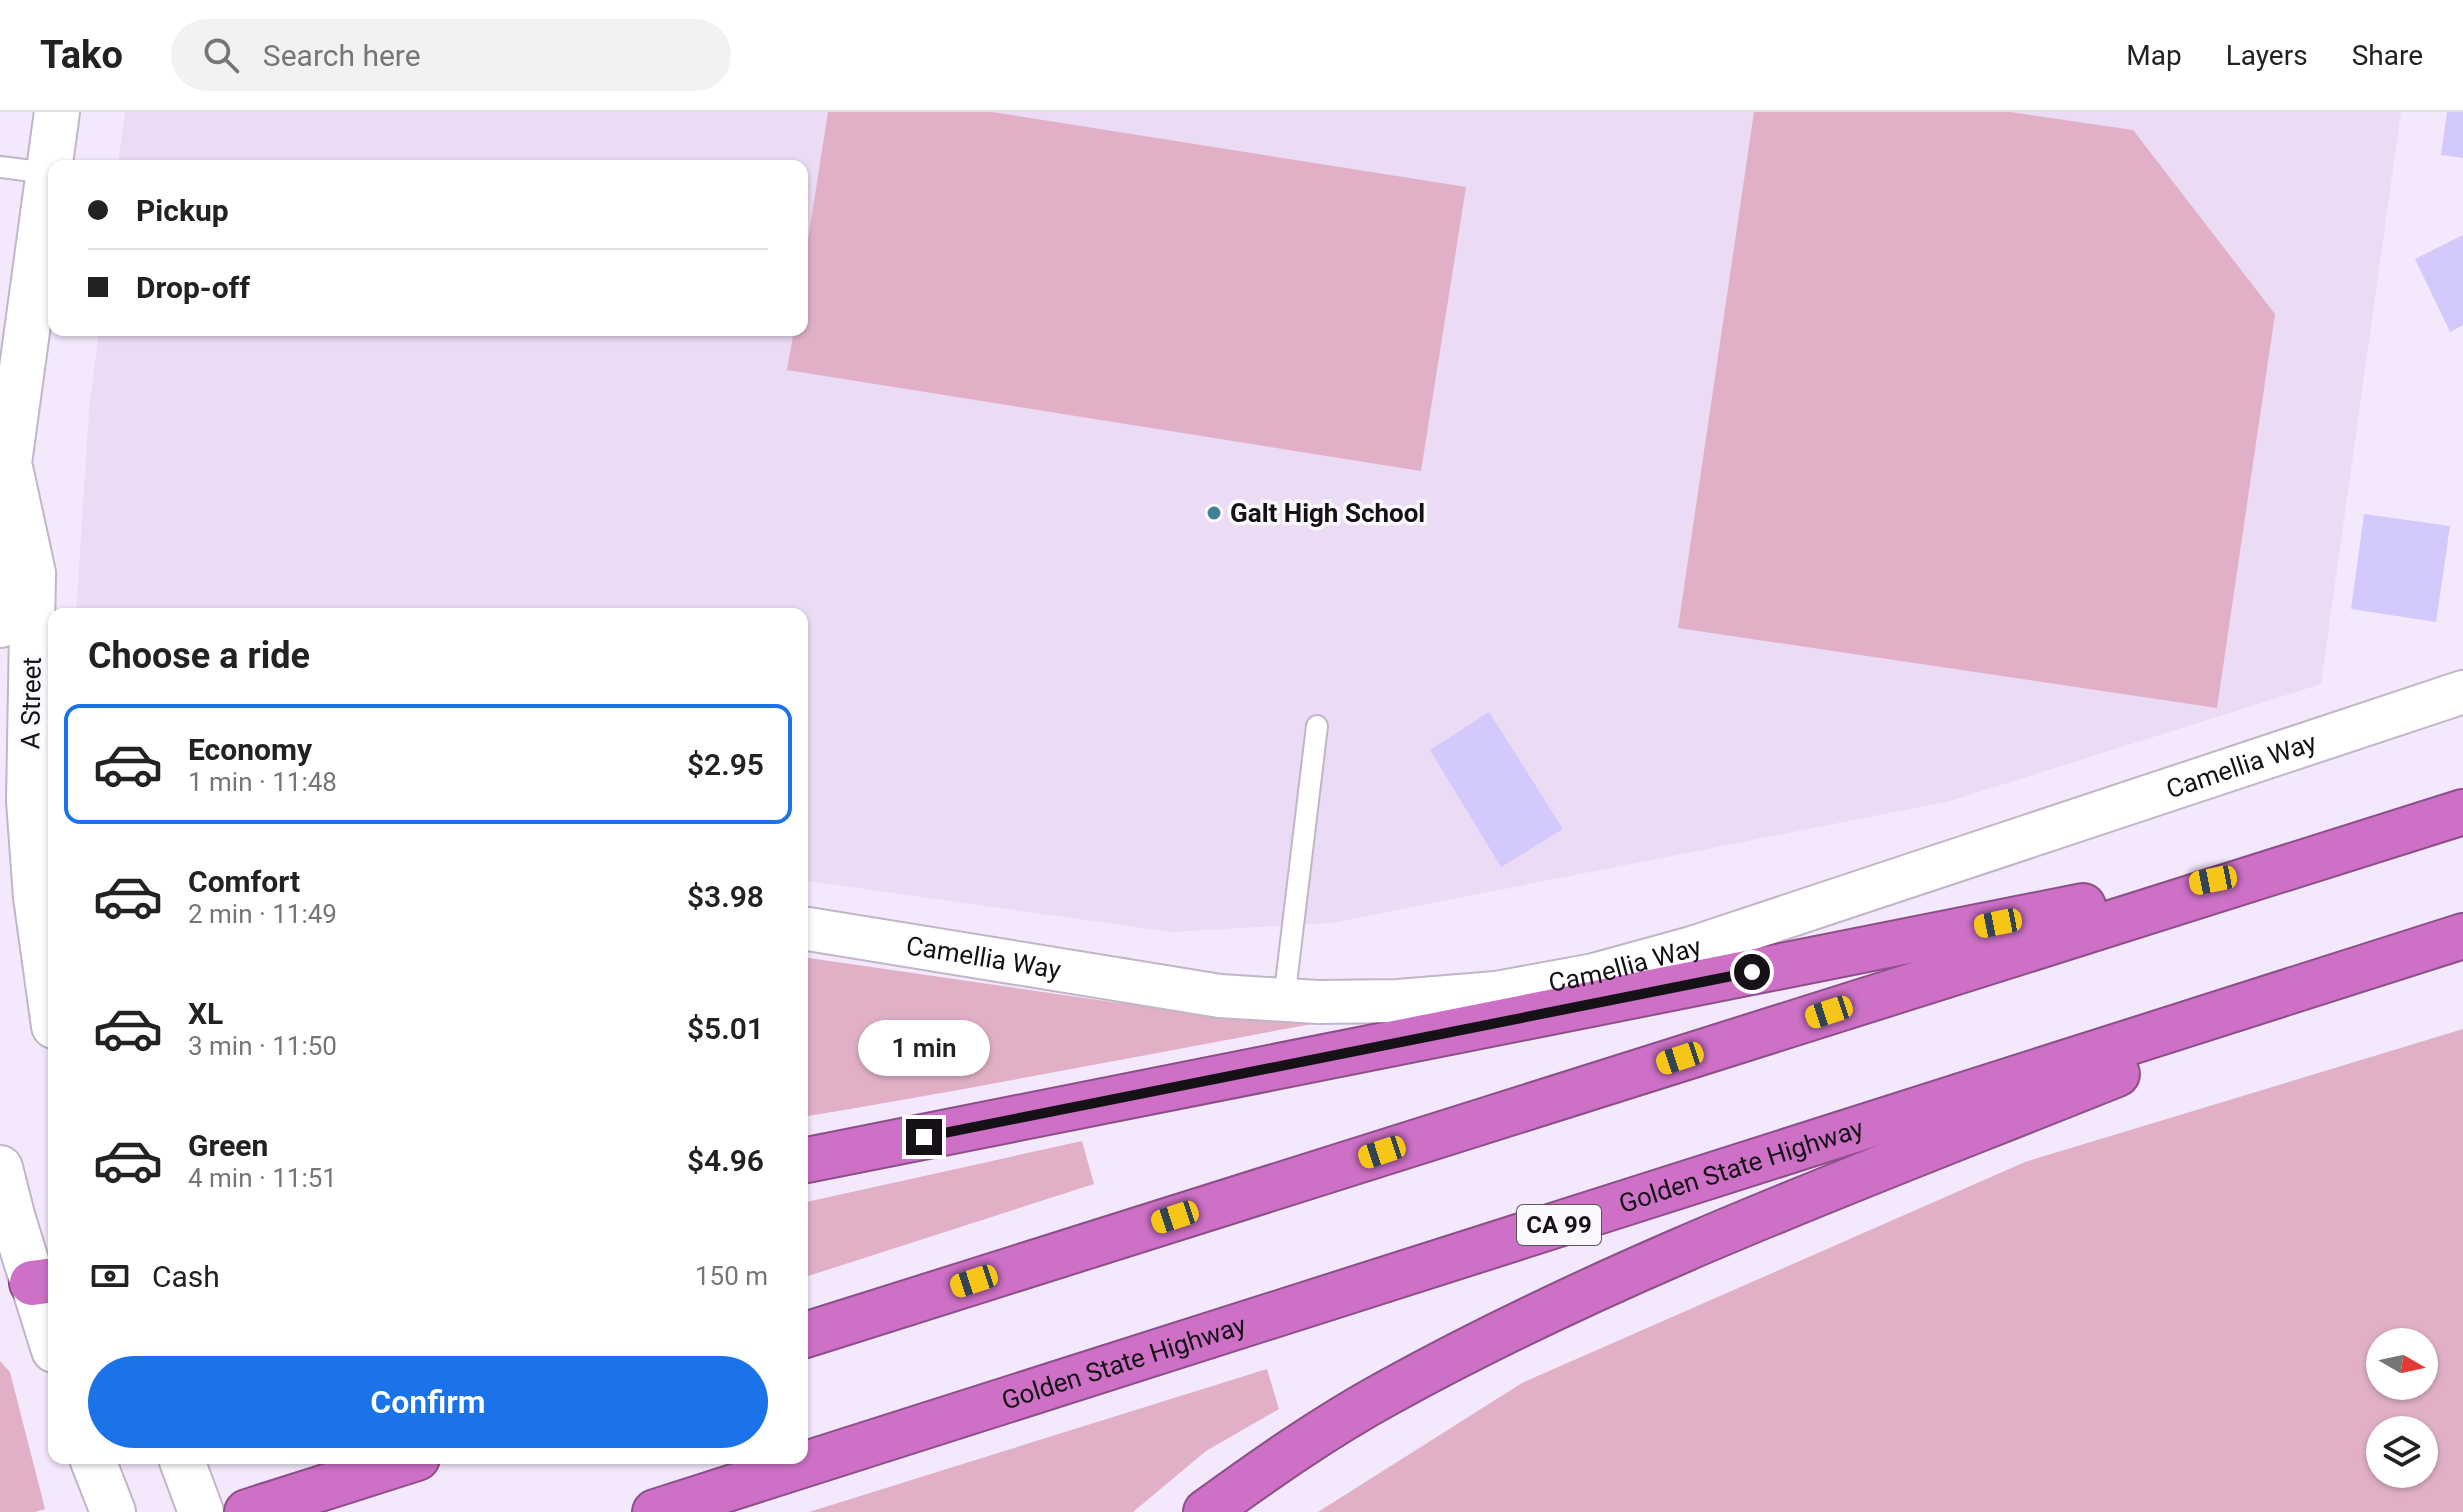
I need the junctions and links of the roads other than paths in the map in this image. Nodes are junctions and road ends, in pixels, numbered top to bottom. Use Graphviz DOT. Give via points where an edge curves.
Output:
graph roads {
  1 [pos="57,112"];
  2 [pos="51,160"];
  3 [pos="0,167"];
  4 [pos="48,173"];
  5 [pos="48,180"];
  6 [pos="5,476"];
  7 [pos="0,625"];
  8 [pos="2463,692"];
  9 [pos="1317,726"];
  10 [pos="28,796"];
  11 [pos="2463,812"];
  12 [pos="2305,862"];
  13 [pos="808,929"];
  14 [pos="2457,938"];
  15 [pos="48,983"];
  16 [pos="1284,1000"];
  17 [pos="808,1160"];
  18 [pos="0,1168"];
  19 [pos="29,1283"];
  20 [pos="48,1334"];
  21 [pos="808,1334"];
  22 [pos="808,1463"];
  23 [pos="94,1464"];
  24 [pos="183,1464"];
  25 [pos="398,1464"];
  26 [pos="806,1464"];
  27 [pos="113,1512"];
  28 [pos="201,1512"];
  29 [pos="247,1512"];
  30 [pos="655,1512"];
  31 [pos="1206,1512"];
  1 -- 2 [label="main road, A Street"];
  3 -- 4 [label="lane"];
  5 -- 6 [label="main road, A Street"];
  6 -- 7 [label="main road, A Street"];
  6 -- 10 [label="main road, A Street" via="33,573"];
  8 -- 16 [label="street, Camellia Way" via="1692,948 1608,971 1496,993 1398,1001"];
  9 -- 16 [label="lane"];
  10 -- 15 [label="main road, A Street"];
  11 -- 12 [label="highway"];
  12 -- 17 [label="highway"];
  12 -- 21 [label="highway"];
  13 -- 16 [label="street, Camellia Way" via="1220,996"];
  14 -- 22 [label="highway, Golden State Highway / CA 99"];
  14 -- 31 [label="highway" via="1672,1253 1539,1314 1387,1393 1276,1461"];
  18 -- 19 [label="main road"];
  19 -- 20 [label="main road"];
  23 -- 27 [label="main road"];
  24 -- 28 [label="main road"];
  25 -- 29 [label="highway"];
  26 -- 30 [label="highway, Golden State Highway / CA 99"];
}
